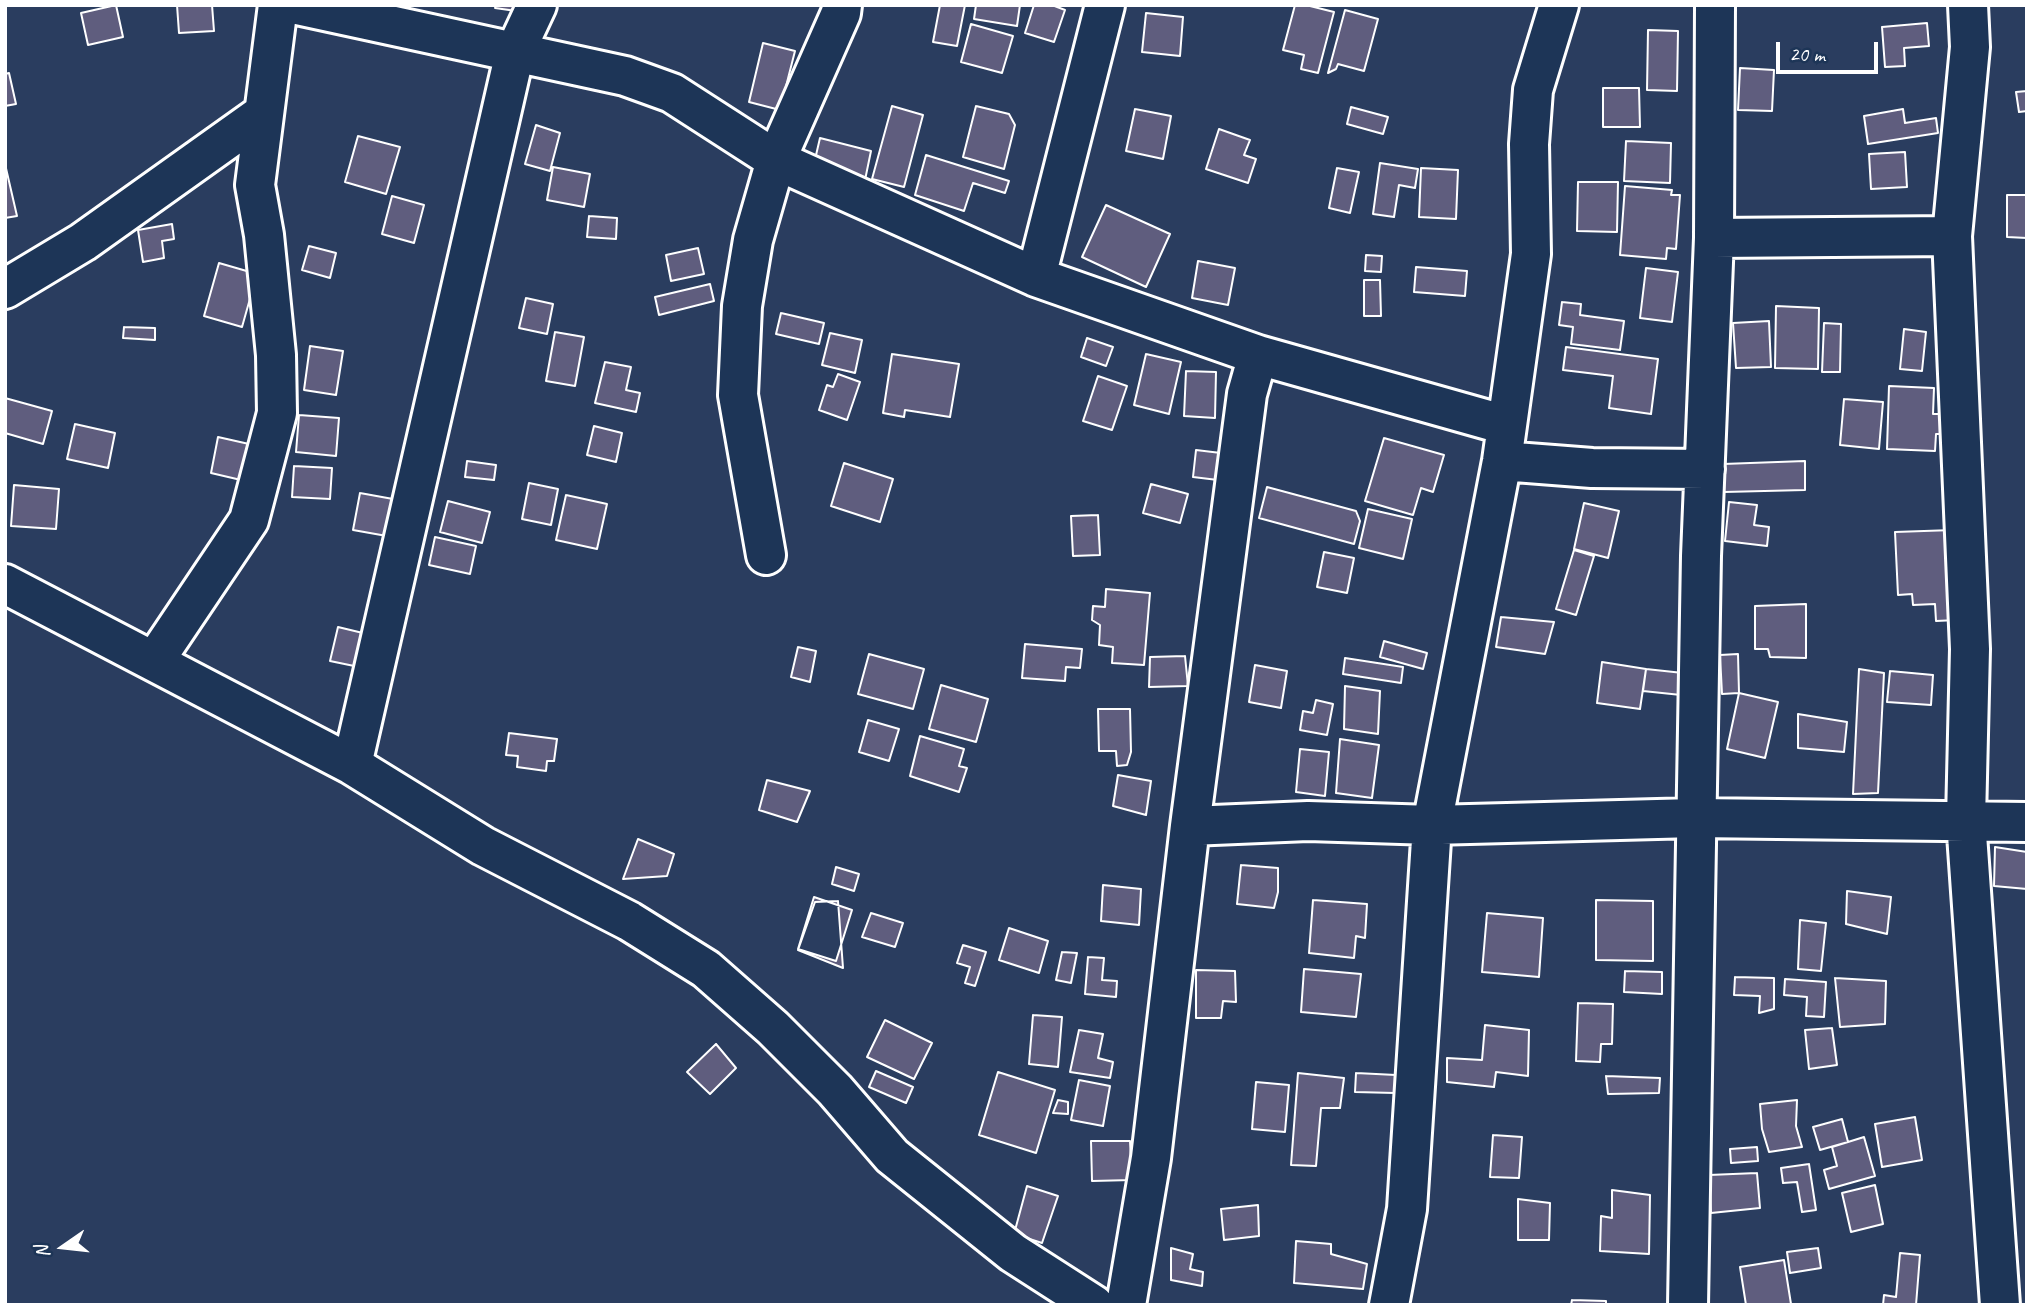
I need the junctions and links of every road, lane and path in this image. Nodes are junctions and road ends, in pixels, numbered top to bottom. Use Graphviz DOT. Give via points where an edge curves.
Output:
graph roads {
  1 [pos="278,5"];
  2 [pos="297,5"];
  3 [pos="537,5"];
  4 [pos="842,5"];
  5 [pos="1105,5"];
  6 [pos="1559,5"];
  7 [pos="1715,5"];
  8 [pos="1968,5"];
  9 [pos="515,52"];
  10 [pos="264,113"];
  11 [pos="776,160"];
  12 [pos="1952,236"];
  13 [pos="1714,238"];
  14 [pos="1036,277"];
  15 [pos="5,289"];
  16 [pos="1258,355"];
  17 [pos="1504,443"];
  18 [pos="1704,469"];
  19 [pos="766,555"];
  20 [pos="5,584"];
  21 [pos="155,660"];
  22 [pos="352,765"];
  23 [pos="1695,818"];
  24 [pos="1966,820"];
  25 [pos="2027,822"];
  26 [pos="1432,825"];
  27 [pos="1190,826"];
  28 [pos="1094,1305"];
  29 [pos="1126,1305"];
  30 [pos="1389,1305"];
  31 [pos="1688,1305"];
  32 [pos="2000,1305"];
  1 -- 10 [label="street"];
  2 -- 9 [label="street"];
  3 -- 9 [label="street"];
  4 -- 11 [label="street"];
  5 -- 14 [label="street"];
  6 -- 17 [label="street" via="1533,90 1531,254"];
  7 -- 13 [label="street"];
  8 -- 12 [label="street" via="1970,47"];
  9 -- 11 [label="street" via="625,76 672,93"];
  9 -- 22 [label="street"];
  10 -- 15 [label="street" via="83,242"];
  10 -- 21 [label="street" via="255,185 266,248 277,413 249,520"];
  11 -- 14 [label="street"];
  11 -- 19 [label="street" via="753,240 741,306 738,396"];
  12 -- 13 [label="street"];
  12 -- 24 [label="street" via="1970,649"];
  13 -- 18 [label="street"];
  14 -- 16 [label="street"];
  16 -- 17 [label="street"];
  16 -- 27 [label="street" via="1247,394"];
  17 -- 18 [label="street" via="1592,468"];
  17 -- 26 [label="street"];
  18 -- 23 [label="street"];
  20 -- 21 [label="street"];
  21 -- 22 [label="street"];
  22 -- 28 [label="street" via="483,846 629,921 706,969 835,1090 892,1156 1013,1252"];
  23 -- 24 [label="street"];
  23 -- 26 [label="street"];
  23 -- 31 [label="street"];
  24 -- 25 [label="street"];
  24 -- 32 [label="street"];
  26 -- 27 [label="street" via="1308,821"];
  26 -- 30 [label="street" via="1407,1209"];
  27 -- 29 [label="street" via="1151,1158"];
}
